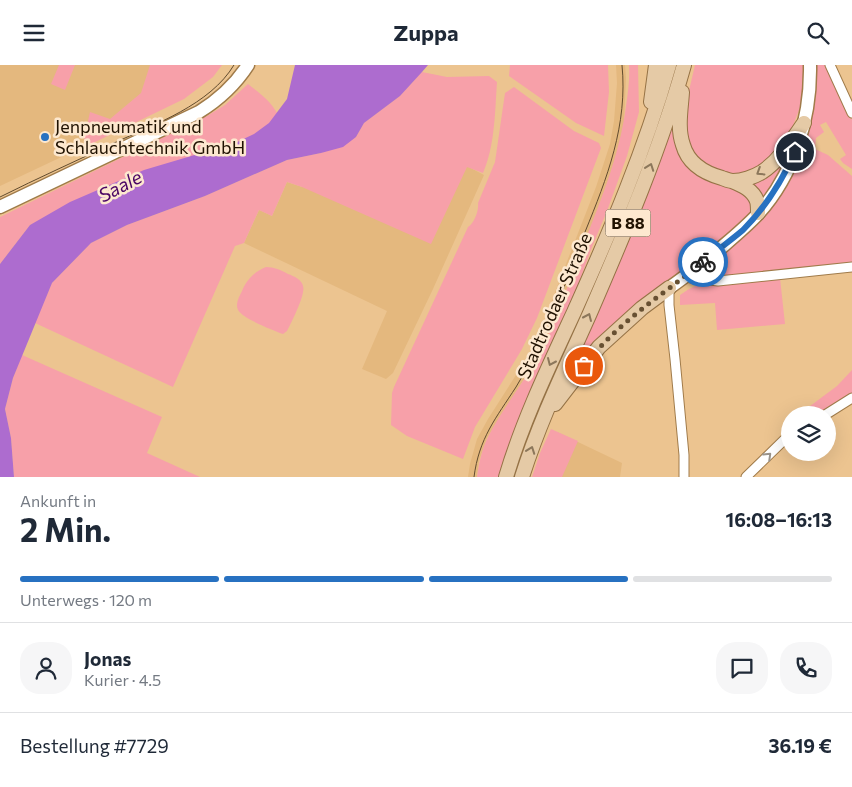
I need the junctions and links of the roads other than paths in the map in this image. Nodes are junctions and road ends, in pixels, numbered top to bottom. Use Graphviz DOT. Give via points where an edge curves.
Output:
graph roads {
  1 [pos="248,65"];
  2 [pos="656,65"];
  3 [pos="669,65"];
  4 [pos="684,65"];
  5 [pos="810,65"];
  6 [pos="830,65"];
  7 [pos="852,113"];
  8 [pos="804,123"];
  9 [pos="647,135"];
  10 [pos="732,181"];
  11 [pos="0,207"];
  12 [pos="758,213"];
  13 [pos="852,267"];
  14 [pos="684,277"];
  15 [pos="669,288"];
  16 [pos="852,398"];
  17 [pos="836,408"];
  18 [pos="541,423"];
  19 [pos="781,443"];
  20 [pos="506,477"];
  21 [pos="522,477"];
  22 [pos="684,477"];
  23 [pos="746,477"];
  1 -- 11 [label="main road" via="227,92 199,112"];
  2 -- 9 [label="main road"];
  3 -- 9 [label="main road, Stadtrodaer Straße / B 88"];
  4 -- 10 [label="main road" via="680,117 682,144 694,163 706,172"];
  18 -- 4 [label="main road, Stadtrodaer Straße / B 88, one-way" via="639,197"];
  5 -- 8 [label="main road" via="810,90"];
  6 -- 7 [label="street"];
  8 -- 10 [label="main road, one-way" via="778,157 762,171"];
  8 -- 12 [label="main road" via="788,169"];
  9 -- 20 [label="main road, Stadtrodaer Straße / B 88, one-way" via="531,408"];
  10 -- 12 [label="main road" via="744,185 752,193"];
  12 -- 14 [label="main road" via="742,231"];
  13 -- 14 [label="street" via="718,281"];
  14 -- 15 [label="main road"];
  15 -- 18 [label="main road" via="600,347"];
  15 -- 22 [label="street"];
  16 -- 17 [label="street"];
  21 -- 18 [label="main road, Stadtrodaer Straße / B 88, one-way"];
  23 -- 19 [label="street, one-way"];
}
